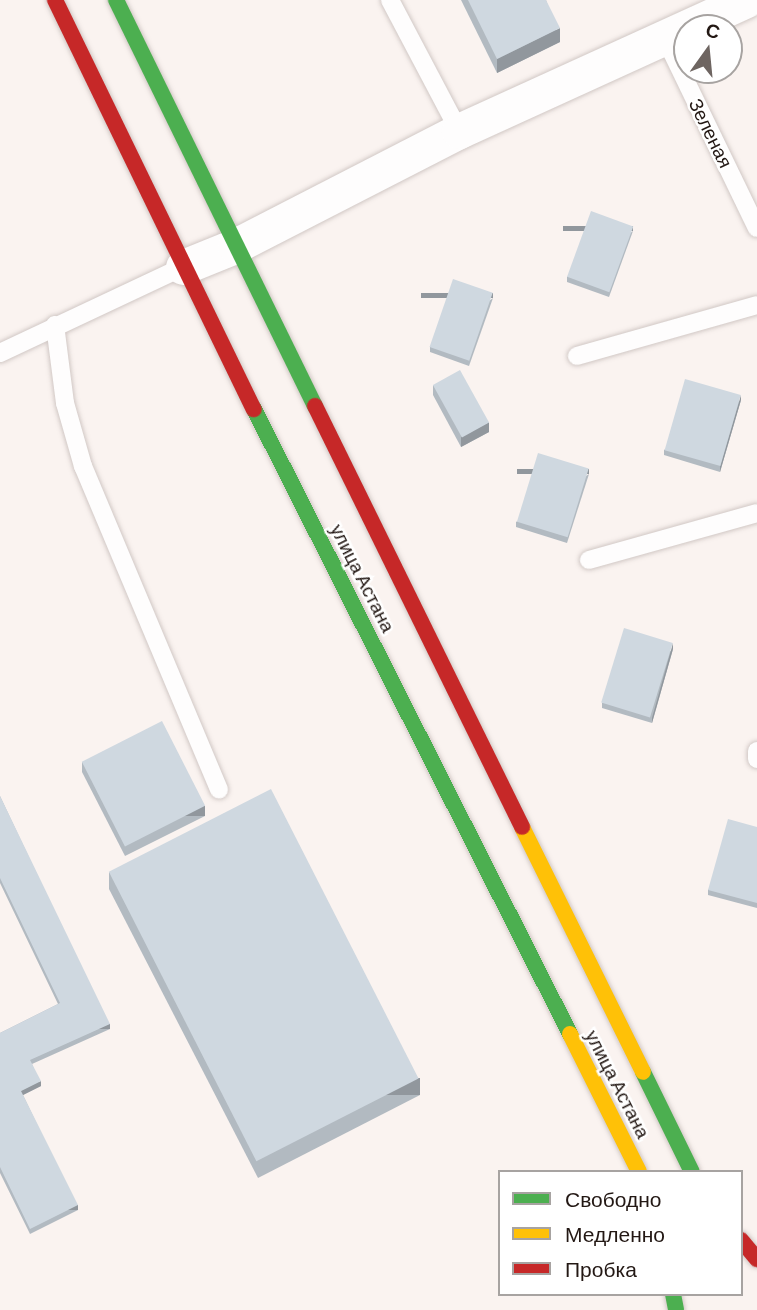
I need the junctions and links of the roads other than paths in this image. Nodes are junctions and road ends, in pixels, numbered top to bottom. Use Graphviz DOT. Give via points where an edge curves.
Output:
graph roads {
  1 [pos="55,0"];
  2 [pos="116,0"];
  3 [pos="390,0"];
  4 [pos="746,0"];
  5 [pos="665,38"];
  6 [pos="459,131"];
  7 [pos="755,216"];
  8 [pos="235,246"];
  9 [pos="183,267"];
  10 [pos="757,305"];
  11 [pos="55,326"];
  12 [pos="0,353"];
  13 [pos="577,356"];
  14 [pos="757,513"];
  15 [pos="589,561"];
  16 [pos="757,751"];
  17 [pos="757,759"];
  18 [pos="219,790"];
  19 [pos="638,1170"];
  20 [pos="691,1170"];
  21 [pos="743,1242"];
  22 [pos="757,1259"];
  1 -- 9 [label="main road, улица Астана"];
  2 -- 8 [label="main road, улица Астана"];
  3 -- 6 [label="lane"];
  4 -- 5 [label="street"];
  5 -- 6 [label="street"];
  5 -- 7 [label="lane, Зеленая"];
  6 -- 8 [label="street"];
  8 -- 9 [label="street"];
  8 -- 20 [label="main road, улица Астана"];
  9 -- 11 [label="lane"];
  9 -- 19 [label="main road, улица Астана"];
  10 -- 13 [label="lane"];
  11 -- 12 [label="lane"];
  11 -- 18 [label="lane" via="65,403 83,466"];
  14 -- 15 [label="lane"];
  16 -- 17 [label="lane"];
  21 -- 22 [label="main road"];
}
